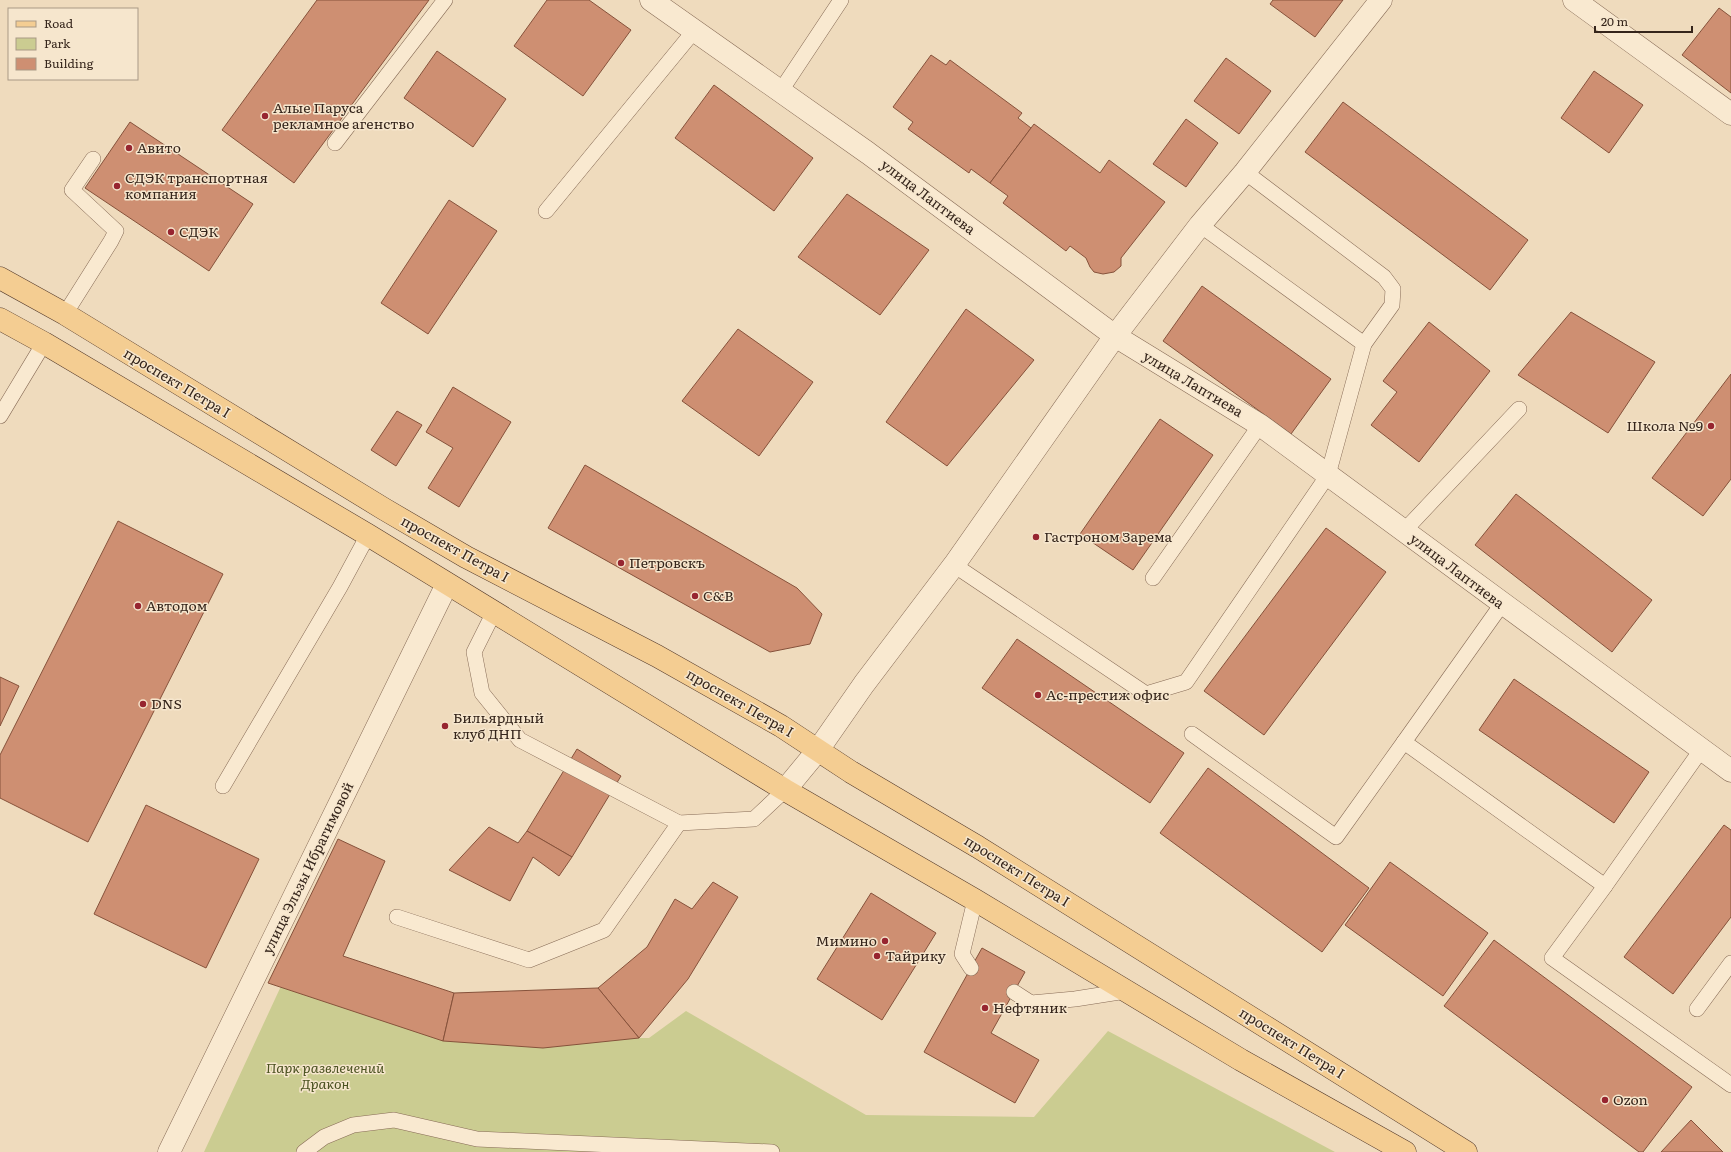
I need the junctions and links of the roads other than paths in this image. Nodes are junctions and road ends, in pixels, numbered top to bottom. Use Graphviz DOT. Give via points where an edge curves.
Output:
graph roads {
  1 [pos="445,0"];
  2 [pos="651,0"];
  3 [pos="840,0"];
  4 [pos="1381,0"];
  5 [pos="1574,0"];
  6 [pos="694,31"];
  7 [pos="780,92"];
  8 [pos="1731,114"];
  9 [pos="335,143"];
  10 [pos="93,159"];
  11 [pos="1245,172"];
  12 [pos="546,211"];
  13 [pos="1200,225"];
  14 [pos="0,278"];
  15 [pos="65,314"];
  16 [pos="0,319"];
  17 [pos="1115,336"];
  18 [pos="44,343"];
  19 [pos="1364,344"];
  20 [pos="1519,409"];
  21 [pos="0,416"];
  22 [pos="1260,425"];
  23 [pos="1328,475"];
  24 [pos="1404,531"];
  25 [pos="368,535"];
  26 [pos="954,565"];
  27 [pos="1154,578"];
  28 [pos="447,584"];
  29 [pos="1502,604"];
  30 [pos="494,612"];
  31 [pos="1192,734"];
  32 [pos="1404,742"];
  33 [pos="818,750"];
  34 [pos="1701,750"];
  35 [pos="1731,771"];
  36 [pos="223,786"];
  37 [pos="785,790"];
  38 [pos="679,823"];
  39 [pos="1605,886"];
  40 [pos="975,900"];
  41 [pos="397,917"];
  42 [pos="1731,963"];
  43 [pos="971,968"];
  44 [pos="1126,991"];
  45 [pos="1014,992"];
  46 [pos="1697,1009"];
  47 [pos="1731,1085"];
  48 [pos="169,1152"];
  49 [pos="304,1152"];
  50 [pos="772,1152"];
  51 [pos="1405,1152"];
  52 [pos="1466,1152"];
  1 -- 9 [label="lane"];
  2 -- 6 [label="street, улица Лаптиева"];
  3 -- 7 [label="lane"];
  4 -- 11 [label="street"];
  5 -- 8 [label="street"];
  6 -- 7 [label="street, улица Лаптиева"];
  6 -- 12 [label="lane"];
  7 -- 17 [label="street, улица Лаптиева" via="868,153"];
  10 -- 15 [label="lane" via="72,190 116,231"];
  11 -- 13 [label="street"];
  11 -- 19 [label="lane" via="1384,277 1392,289 1392,305"];
  13 -- 17 [label="street"];
  13 -- 19 [label="lane"];
  14 -- 15 [label="main road, проспект Петра I"];
  15 -- 33 [label="main road, проспект Петра I" via="466,557 657,656 781,726"];
  16 -- 18 [label="main road"];
  17 -- 22 [label="street, улица Лаптиева"];
  17 -- 26 [label="street"];
  18 -- 21 [label="lane"];
  18 -- 25 [label="main road"];
  19 -- 23 [label="lane"];
  20 -- 24 [label="lane"];
  22 -- 23 [label="street, улица Лаптиева"];
  22 -- 27 [label="lane"];
  23 -- 24 [label="street, улица Лаптиева"];
  23 -- 26 [label="lane" via="1186,682 1146,694"];
  24 -- 29 [label="street, улица Лаптиева"];
  25 -- 28 [label="main road"];
  25 -- 36 [label="lane"];
  26 -- 33 [label="street" via="864,684"];
  28 -- 30 [label="main road"];
  28 -- 48 [label="street, улица Эльзы Ибрагимовой"];
  29 -- 32 [label="lane"];
  29 -- 34 [label="street, улица Лаптиева"];
  30 -- 37 [label="main road"];
  30 -- 38 [label="lane" via="474,652 482,693 520,740"];
  31 -- 32 [label="lane" via="1336,837"];
  32 -- 39 [label="lane"];
  33 -- 37 [label="street"];
  33 -- 52 [label="main road, проспект Петра I"];
  34 -- 35 [label="street, улица Лаптиева"];
  34 -- 39 [label="lane"];
  37 -- 38 [label="lane" via="754,819"];
  37 -- 40 [label="main road"];
  38 -- 41 [label="lane" via="604,930 529,960"];
  39 -- 47 [label="lane" via="1552,958"];
  40 -- 43 [label="lane" via="962,954"];
  40 -- 44 [label="main road"];
  42 -- 46 [label="lane"];
  44 -- 45 [label="lane" via="1075,1000 1031,1003"];
  44 -- 51 [label="main road" via="1241,1060"];
  49 -- 50 [label="lane" via="324,1137 353,1125 394,1120 477,1139"];
}
